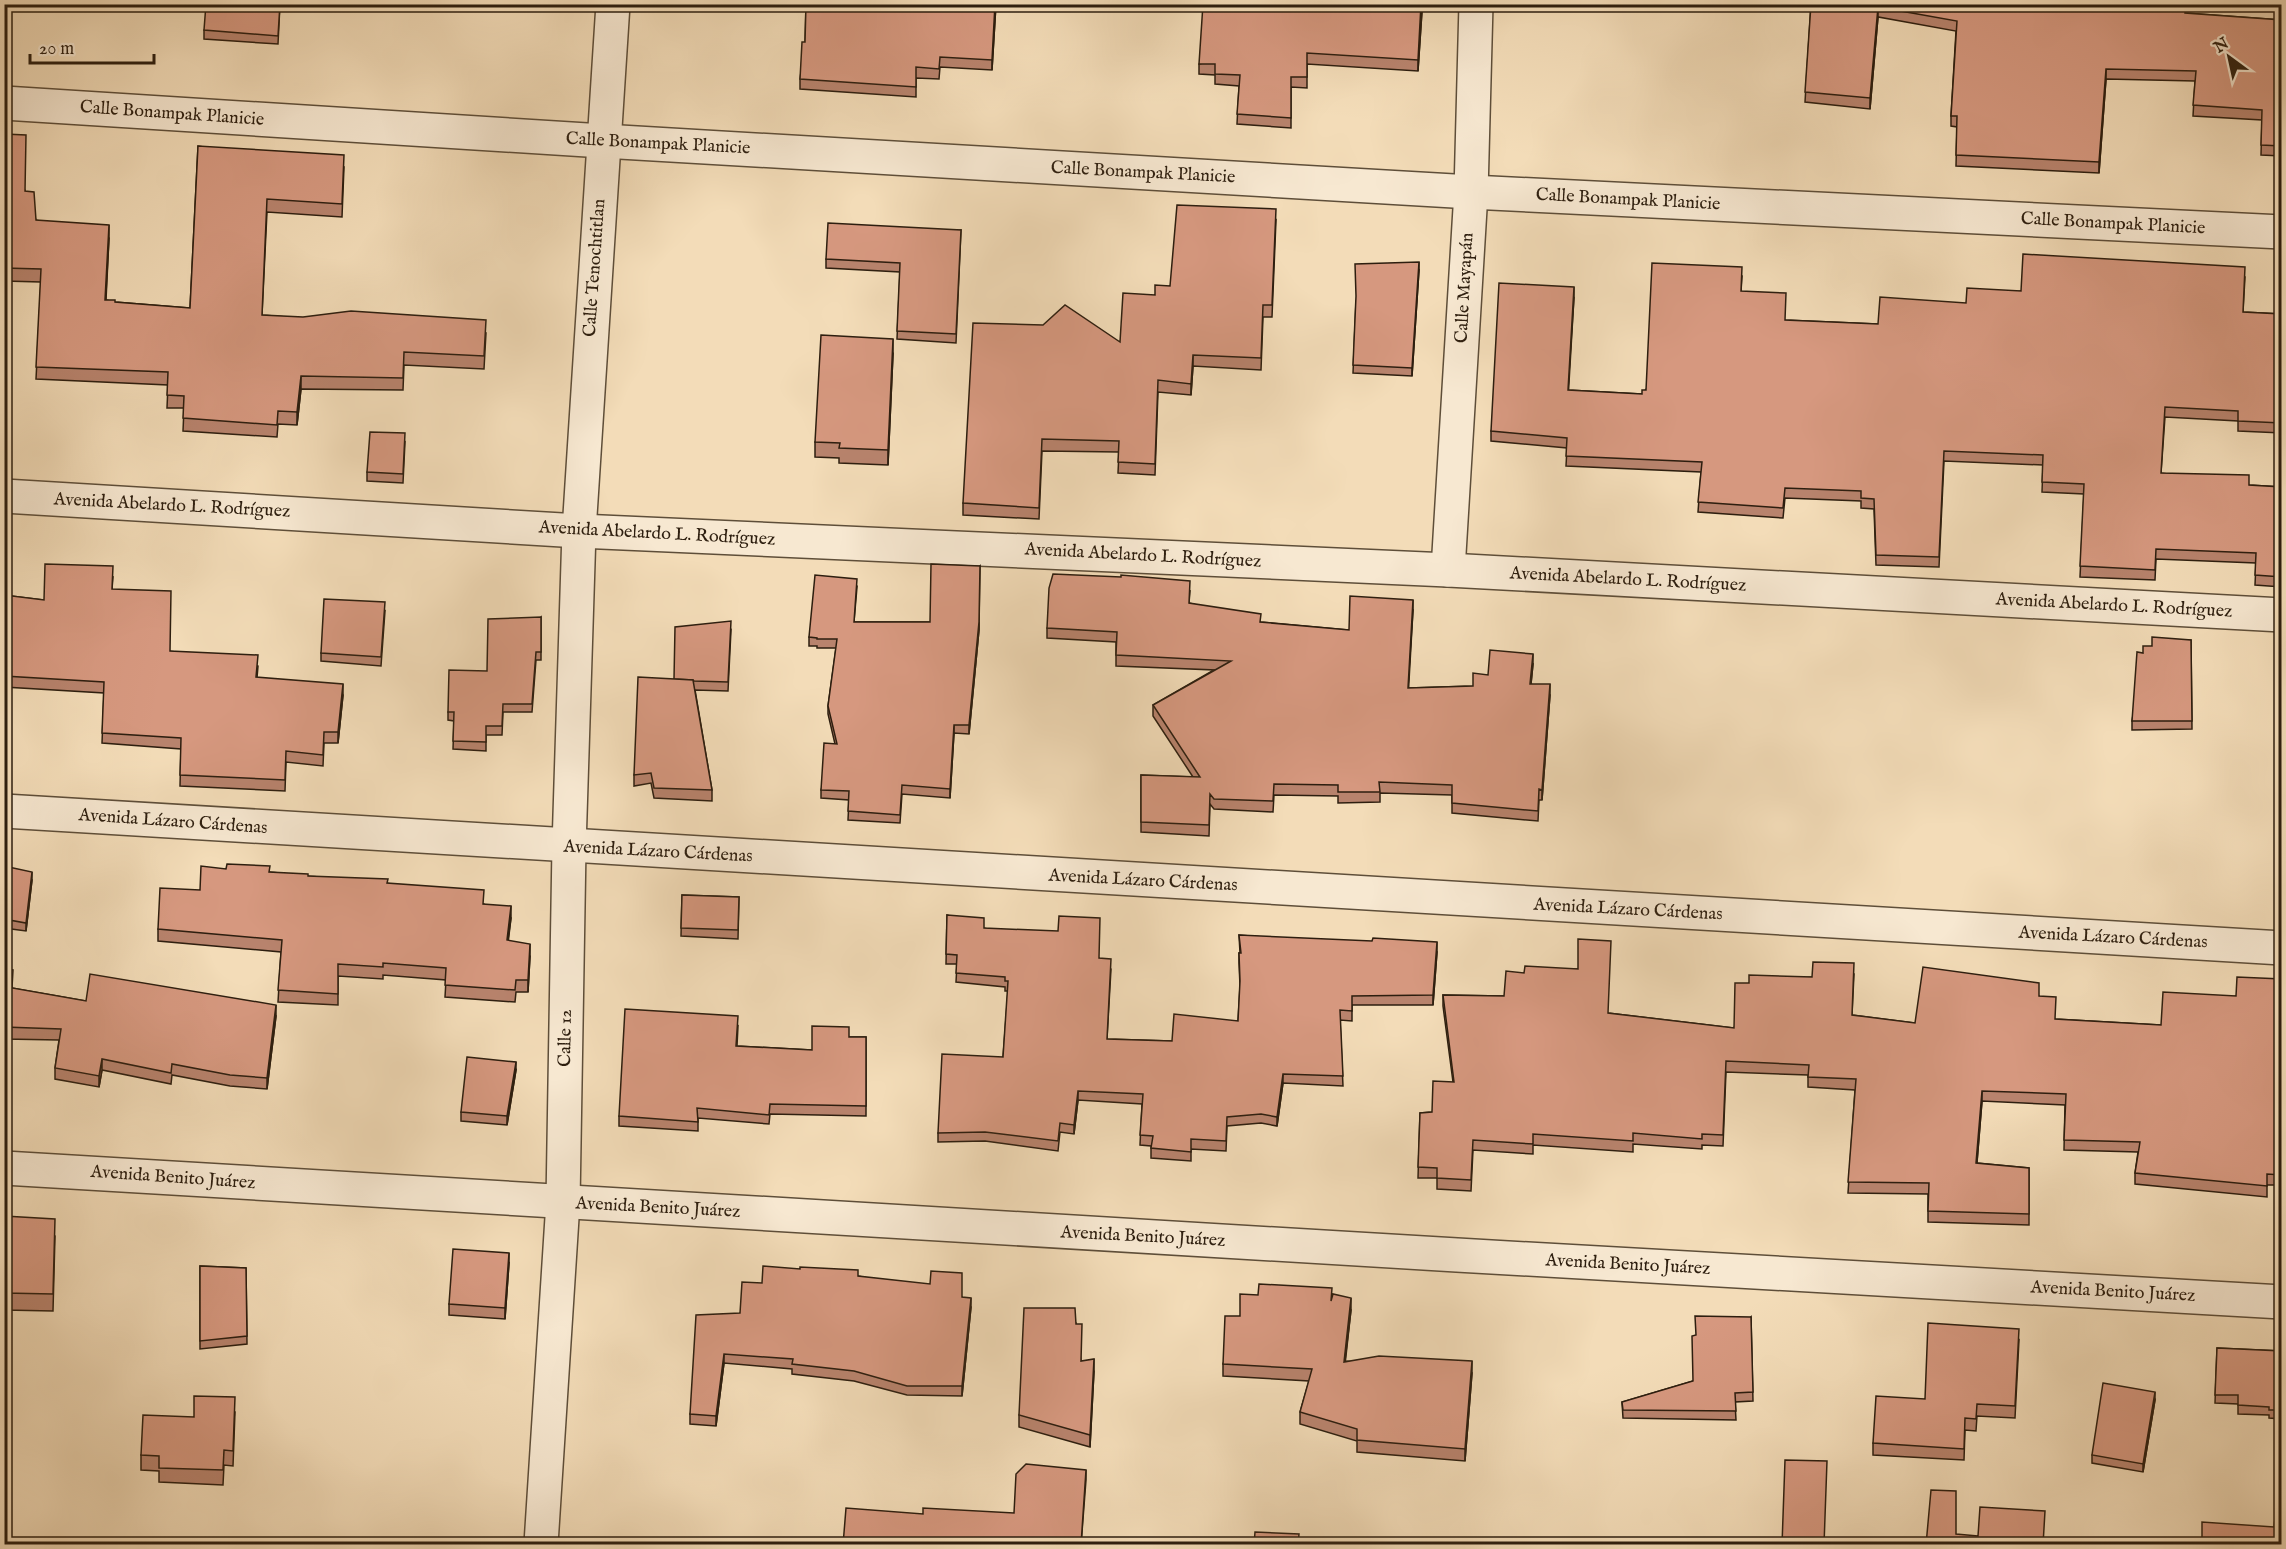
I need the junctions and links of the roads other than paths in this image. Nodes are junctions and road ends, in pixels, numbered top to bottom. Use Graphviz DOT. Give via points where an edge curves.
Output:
graph roads {
  1 [pos="613,4"];
  2 [pos="1476,4"];
  3 [pos="4,103"];
  4 [pos="603,141"];
  5 [pos="1471,192"];
  6 [pos="2282,232"];
  7 [pos="4,496"];
  8 [pos="579,531"];
  9 [pos="1448,570"];
  10 [pos="2282,615"];
  11 [pos="4,811"];
  12 [pos="569,847"];
  13 [pos="2282,948"];
  14 [pos="4,1168"];
  15 [pos="563,1202"];
  16 [pos="2282,1302"];
  17 [pos="541,1545"];
  1 -- 4 [label="street, Calle Tenochtitlan"];
  2 -- 5 [label="street, Calle Mayapán"];
  3 -- 4 [label="street, Calle Bonampak Planicie"];
  4 -- 5 [label="street, Calle Bonampak Planicie"];
  4 -- 8 [label="street, Calle Tenochtitlan"];
  5 -- 6 [label="street, Calle Bonampak Planicie"];
  5 -- 9 [label="street, Calle Mayapán"];
  7 -- 8 [label="street, Avenida Abelardo L. Rodríguez"];
  8 -- 9 [label="street, Avenida Abelardo L. Rodríguez"];
  8 -- 12 [label="street, Calle 12"];
  9 -- 10 [label="street, Avenida Abelardo L. Rodríguez"];
  11 -- 12 [label="street, Avenida Lázaro Cárdenas"];
  12 -- 13 [label="street, Avenida Lázaro Cárdenas"];
  12 -- 15 [label="street, Calle 12"];
  14 -- 15 [label="street, Avenida Benito Juárez"];
  15 -- 16 [label="street, Avenida Benito Juárez"];
  15 -- 17 [label="street, Calle 12"];
}
